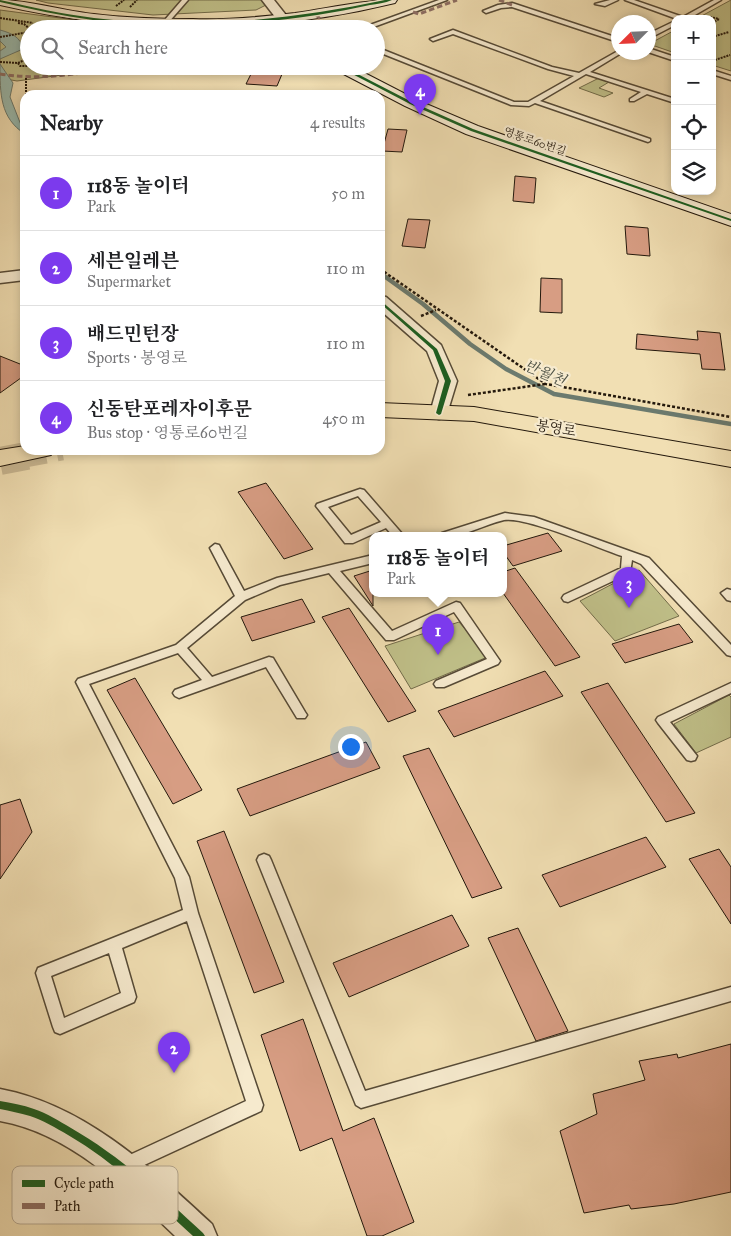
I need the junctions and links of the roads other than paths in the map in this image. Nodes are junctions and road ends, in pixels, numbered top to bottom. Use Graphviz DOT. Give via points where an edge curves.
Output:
graph roads {
  1 [pos="185,0"];
  2 [pos="268,0"];
  3 [pos="390,0"];
  4 [pos="444,0"];
  5 [pos="615,0"];
  6 [pos="628,0"];
  7 [pos="718,0"];
  8 [pos="0,1"];
  9 [pos="598,4"];
  10 [pos="486,11"];
  11 [pos="127,20"];
  12 [pos="168,20"];
  13 [pos="284,20"];
  14 [pos="300,20"];
  15 [pos="385,21"];
  16 [pos="671,25"];
  17 [pos="656,33"];
  18 [pos="611,38"];
  19 [pos="433,39"];
  20 [pos="656,53"];
  21 [pos="385,54"];
  22 [pos="611,57"];
  23 [pos="671,59"];
  24 [pos="716,73"];
  25 [pos="582,74"];
  26 [pos="357,75"];
  27 [pos="731,78"];
  28 [pos="646,92"];
  29 [pos="632,100"];
  30 [pos="671,100"];
  31 [pos="534,101"];
  32 [pos="648,140"];
  33 [pos="731,220"];
  34 [pos="20,276"];
  35 [pos="0,278"];
  36 [pos="385,305"];
  37 [pos="385,410"];
  38 [pos="440,413"];
  39 [pos="20,454"];
  40 [pos="0,458"];
  41 [pos="731,459"];
  42 [pos="388,524"];
  43 [pos="395,532"];
  44 [pos="458,532"];
  45 [pos="215,548"];
  46 [pos="627,555"];
  47 [pos="369,560"];
  48 [pos="332,569"];
  49 [pos="241,597"];
  50 [pos="568,598"];
  51 [pos="180,648"];
  52 [pos="731,652"];
  53 [pos="210,682"];
  54 [pos="440,684"];
  55 [pos="731,688"];
  56 [pos="179,692"];
  57 [pos="302,715"];
  58 [pos="691,756"];
  59 [pos="264,860"];
  60 [pos="191,913"];
  61 [pos="114,945"];
  62 [pos="731,994"];
  63 [pos="0,1104"];
  64 [pos="123,1166"];
  65 [pos="126,1166"];
  66 [pos="178,1216"];
  67 [pos="200,1236"];
  1 -- 12 [label="lane"];
  2 -- 13 [label="street"];
  3 -- 14 [label="street"];
  4 -- 15 [label="lane"];
  5 -- 9 [label="lane"];
  6 -- 7 [label="lane" via="683,19"];
  8 -- 11 [label="street" via="44,11"];
  10 -- 18 [label="lane" via="512,5"];
  16 -- 17 [label="lane"];
  19 -- 25 [label="lane" via="453,32 550,68"];
  20 -- 23 [label="lane"];
  21 -- 31 [label="lane" via="514,104"];
  22 -- 25 [label="lane"];
  24 -- 27 [label="lane"];
  25 -- 28 [label="lane"];
  25 -- 31 [label="lane"];
  26 -- 33 [label="street, 영통로60번길" via="472,130"];
  28 -- 29 [label="lane"];
  28 -- 30 [label="lane"];
  31 -- 32 [label="lane"];
  34 -- 35 [label="street"];
  36 -- 38 [label="street" via="435,349 448,381"];
  37 -- 38 [label="highway, 봉영로"];
  38 -- 41 [label="highway, 봉영로" via="474,414"];
  39 -- 40 [label="highway"];
  42 -- 42 [label="lane" via="360,492 322,506 349,540"];
  42 -- 43 [label="lane"];
  44 -- 46 [label="lane" via="505,516 530,519"];
  45 -- 49 [label="lane"];
  46 -- 50 [label="lane" via="626,570"];
  46 -- 52 [label="lane" via="646,561"];
  47 -- 48 [label="lane"];
  48 -- 49 [label="lane" via="277,582"];
  48 -- 54 [label="lane" via="390,637 456,606 494,661"];
  49 -- 51 [label="lane"];
  51 -- 53 [label="lane"];
  51 -- 60 [label="lane" via="82,682 182,877"];
  53 -- 56 [label="lane"];
  53 -- 57 [label="lane" via="270,661"];
  55 -- 58 [label="lane" via="662,720"];
  59 -- 62 [label="lane" via="361,1100"];
  60 -- 61 [label="lane"];
  60 -- 65 [label="lane" via="255,1105"];
  61 -- 61 [label="lane" via="43,973 60,1027 129,997"];
  63 -- 64 [label="street" via="32,1112 74,1133"];
  66 -- 67 [label="street"];
}
